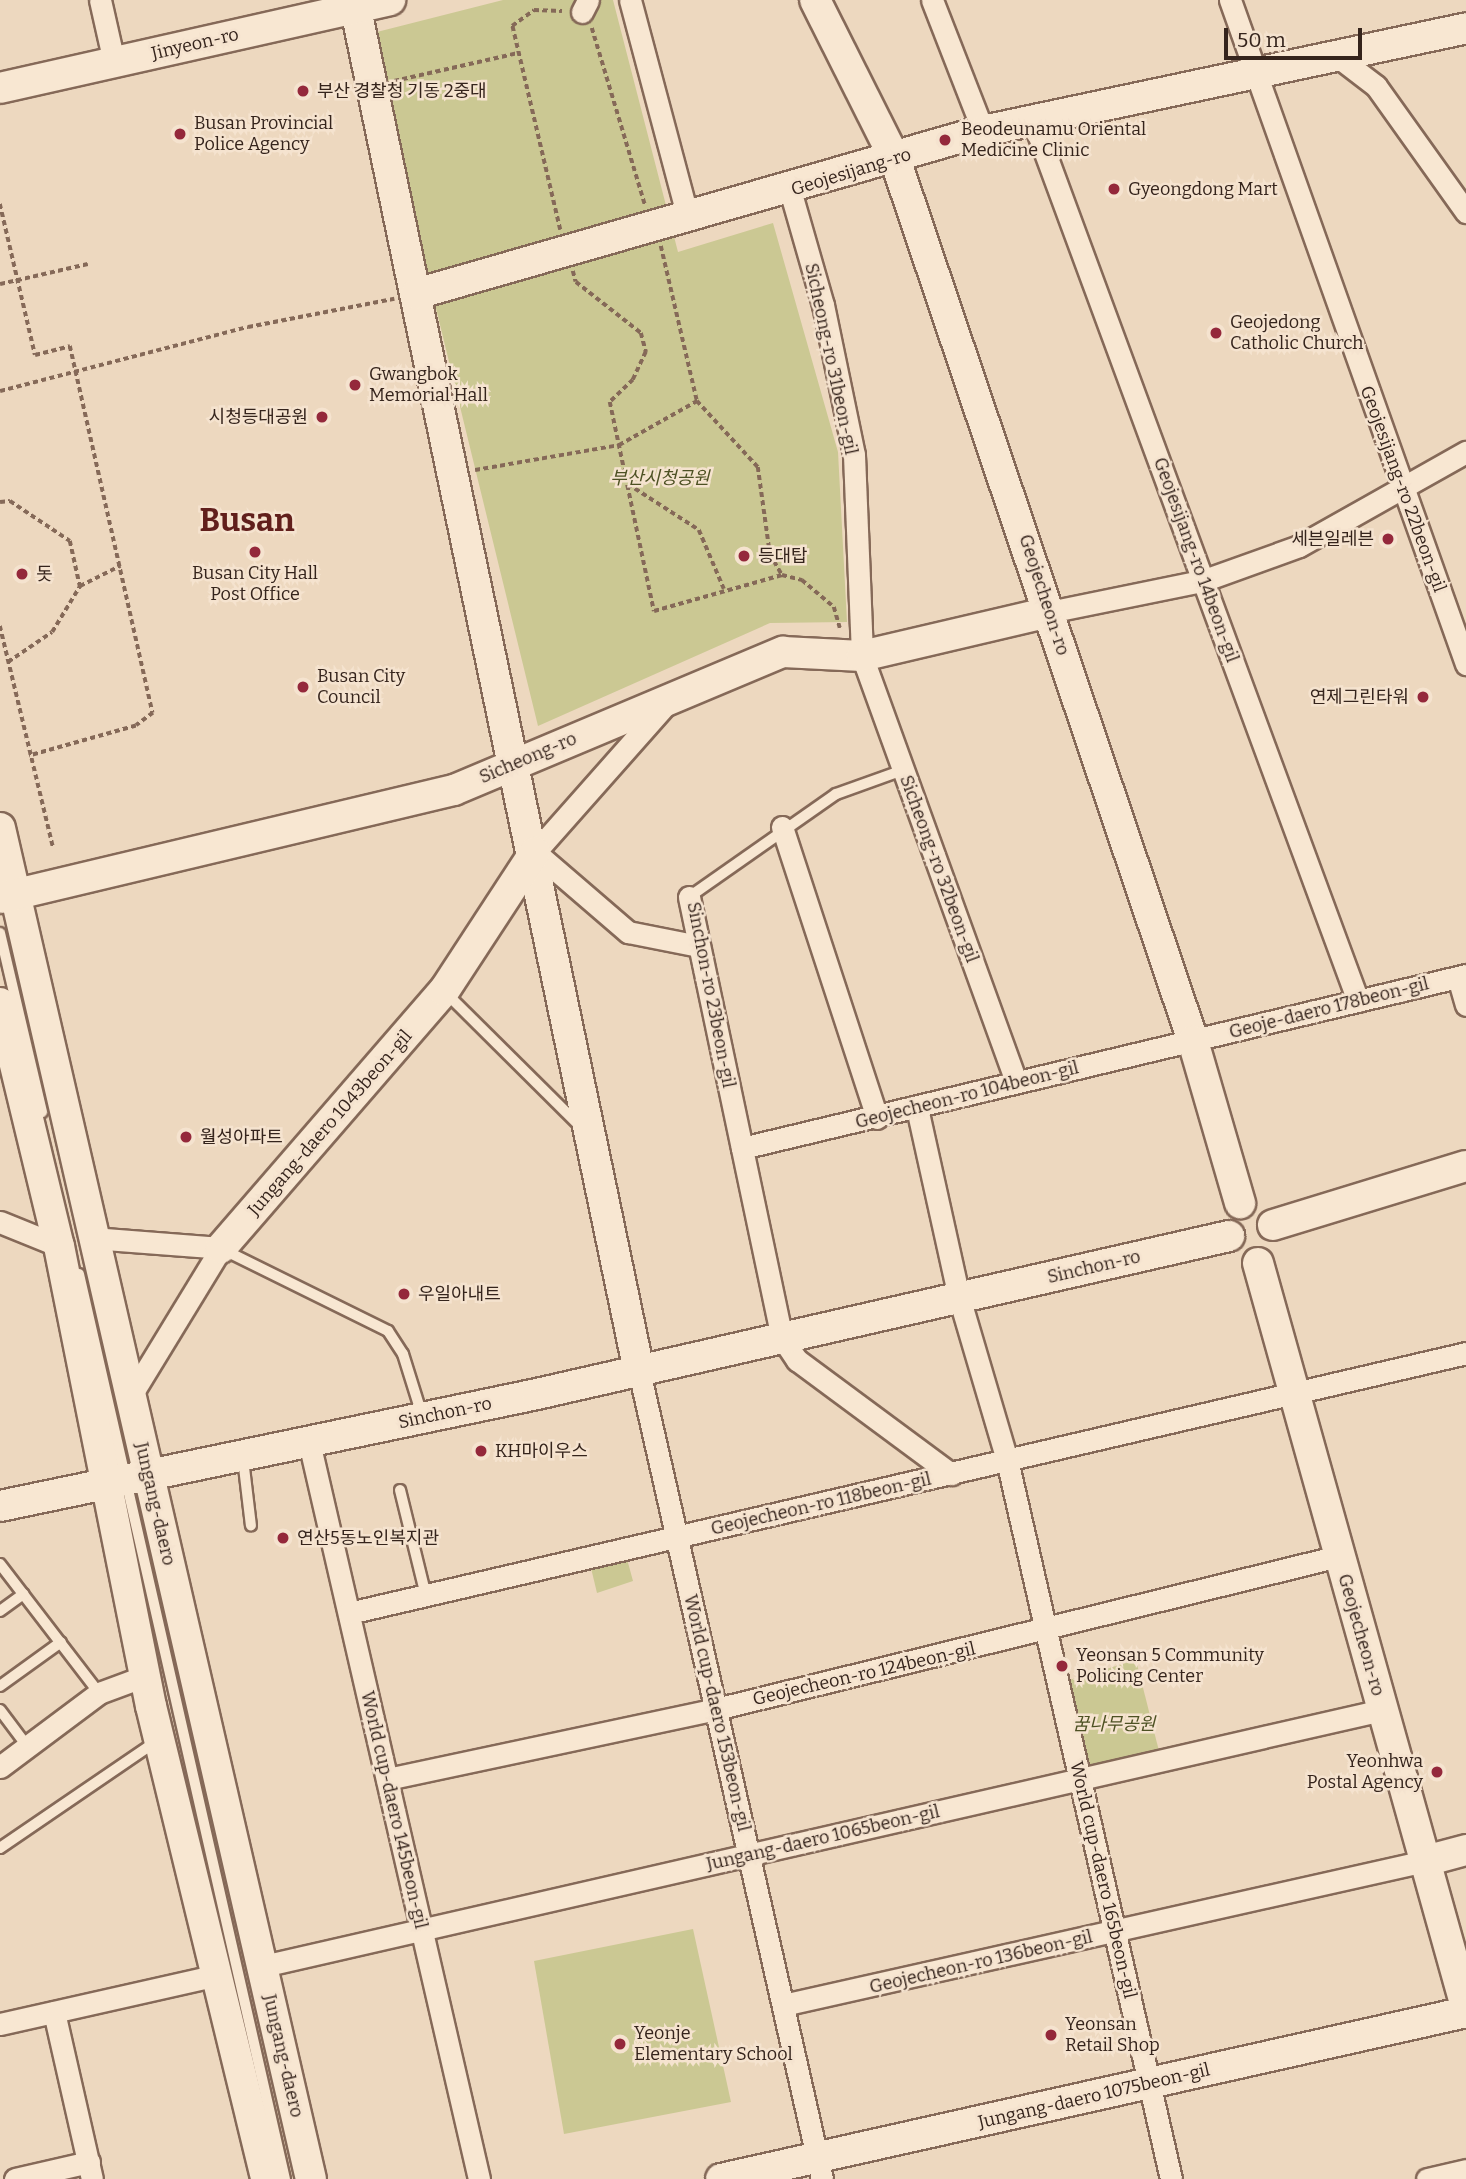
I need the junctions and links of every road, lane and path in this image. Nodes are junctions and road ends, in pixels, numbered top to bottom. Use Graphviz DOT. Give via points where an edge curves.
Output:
graph roads {
  1 [pos="100,0"];
  2 [pos="390,0"];
  3 [pos="630,0"];
  4 [pos="815,0"];
  5 [pos="932,0"];
  6 [pos="1230,0"];
  7 [pos="355,4"];
  8 [pos="585,6"];
  9 [pos="1466,28"];
  10 [pos="518,53"];
  11 [pos="1338,57"];
  12 [pos="114,62"];
  13 [pos="1256,76"];
  14 [pos="372,86"];
  15 [pos="0,88"];
  16 [pos="1033,120"];
  17 [pos="983,131"];
  18 [pos="895,159"];
  19 [pos="790,190"];
  20 [pos="0,204"];
  21 [pos="1466,212"];
  22 [pos="688,218"];
  23 [pos="651,219"];
  24 [pos="564,244"];
  25 [pos="88,264"];
  26 [pos="16,281"];
  27 [pos="0,284"];
  28 [pos="416,294"];
  29 [pos="75,374"];
  30 [pos="0,391"];
  31 [pos="697,401"];
  32 [pos="619,445"];
  33 [pos="1466,452"];
  34 [pos="454,474"];
  35 [pos="628,484"];
  36 [pos="1401,486"];
  37 [pos="0,502"];
  38 [pos="120,566"];
  39 [pos="782,575"];
  40 [pos="1202,580"];
  41 [pos="80,586"];
  42 [pos="723,589"];
  43 [pos="1049,612"];
  44 [pos="0,626"];
  45 [pos="855,655"];
  46 [pos="8,662"];
  47 [pos="1466,664"];
  48 [pos="671,699"];
  49 [pos="29,756"];
  50 [pos="515,763"];
  51 [pos="903,770"];
  52 [pos="782,827"];
  53 [pos="0,828"];
  54 [pos="53,847"];
  55 [pos="535,852"];
  56 [pos="7,896"];
  57 [pos="689,897"];
  58 [pos="0,933"];
  59 [pos="699,946"];
  60 [pos="1462,976"];
  61 [pos="444,991"];
  62 [pos="1358,1001"];
  63 [pos="1466,1005"];
  64 [pos="0,1006"];
  65 [pos="1193,1041"];
  66 [pos="1016,1082"];
  67 [pos="917,1108"];
  68 [pos="877,1118"];
  69 [pos="592,1137"];
  70 [pos="741,1148"];
  71 [pos="1466,1166"];
  72 [pos="1240,1203"];
  73 [pos="0,1222"];
  74 [pos="1273,1225"];
  75 [pos="1229,1236"];
  76 [pos="92,1238"];
  77 [pos="59,1246"];
  78 [pos="221,1248"];
  79 [pos="1258,1263"];
  80 [pos="959,1297"];
  81 [pos="782,1338"];
  82 [pos="1466,1353"];
  83 [pos="639,1371"];
  84 [pos="1294,1394"];
  85 [pos="130,1397"];
  86 [pos="423,1417"];
  87 [pos="309,1442"];
  88 [pos="242,1454"];
  89 [pos="1007,1460"];
  90 [pos="951,1474"];
  91 [pos="127,1480"];
  92 [pos="400,1490"];
  93 [pos="0,1506"];
  94 [pos="251,1526"];
  95 [pos="677,1537"];
  96 [pos="1339,1556"];
  97 [pos="0,1564"];
  98 [pos="23,1594"];
  99 [pos="426,1596"];
  100 [pos="0,1611"];
  101 [pos="349,1614"];
  102 [pos="1046,1630"];
  103 [pos="61,1642"];
  104 [pos="145,1676"];
  105 [pos="0,1686"];
  106 [pos="99,1693"];
  107 [pos="716,1709"];
  108 [pos="0,1710"];
  109 [pos="1382,1710"];
  110 [pos="160,1740"];
  111 [pos="27,1746"];
  112 [pos="0,1767"];
  113 [pos="387,1779"];
  114 [pos="1080,1779"];
  115 [pos="0,1848"];
  116 [pos="1466,1850"];
  117 [pos="749,1854"];
  118 [pos="1425,1861"];
  119 [pos="421,1930"];
  120 [pos="1115,1932"];
  121 [pos="263,1966"];
  122 [pos="218,1975"];
  123 [pos="783,2006"];
  124 [pos="1466,2009"];
  125 [pos="54,2012"];
  126 [pos="0,2024"];
  127 [pos="1149,2083"];
  128 [pos="820,2169"];
  129 [pos="1466,2170"];
  130 [pos="90,2171"];
  131 [pos="15,2179"];
  132 [pos="266,2179"];
  133 [pos="285,2179"];
  134 [pos="311,2179"];
  135 [pos="479,2179"];
  136 [pos="722,2179"];
  137 [pos="1171,2179"];
  138 [pos="1427,2179"];
  1 -- 12 [label="street"];
  2 -- 7 [label="main road, Jinyeon-ro"];
  3 -- 22 [label="street"];
  4 -- 18 [label="main road, Geojecheon-ro"];
  5 -- 17 [label="street"];
  6 -- 13 [label="street, Geojesijang-ro 22beon-gil"];
  7 -- 12 [label="main road, Jinyeon-ro"];
  7 -- 14 [label="main road"];
  8 -- 10 [label="path" via="534,10 512,26"];
  8 -- 23 [label="path"];
  9 -- 11 [label="main road, Geojesijang-ro"];
  10 -- 14 [label="path"];
  10 -- 24 [label="path"];
  11 -- 13 [label="main road, Geojesijang-ro"];
  11 -- 21 [label="street" via="1376,86"];
  12 -- 15 [label="main road, Jinyeon-ro"];
  13 -- 16 [label="main road, Geojesijang-ro"];
  13 -- 36 [label="street, Geojesijang-ro 22beon-gil"];
  14 -- 28 [label="main road"];
  16 -- 17 [label="main road, Geojesijang-ro"];
  16 -- 40 [label="street, Geojesijang-ro 14beon-gil"];
  17 -- 18 [label="main road, Geojesijang-ro"];
  18 -- 19 [label="main road, Geojesijang-ro"];
  18 -- 43 [label="main road, Geojecheon-ro"];
  19 -- 22 [label="main road, Geojesijang-ro"];
  19 -- 45 [label="street, Sicheong-ro 31beon-gil" via="823,305 854,455"];
  20 -- 26 [label="path"];
  22 -- 23 [label="main road, Geojesijang-ro"];
  23 -- 24 [label="main road, Geojesijang-ro"];
  23 -- 31 [label="path" via="676,289"];
  24 -- 28 [label="main road, Geojesijang-ro"];
  24 -- 32 [label="path" via="576,282 641,332 646,352 633,380 610,402"];
  25 -- 26 [label="path"];
  26 -- 27 [label="path"];
  26 -- 29 [label="path" via="35,355 69,346"];
  28 -- 29 [label="path" via="248,327"];
  28 -- 34 [label="main road"];
  29 -- 30 [label="path"];
  29 -- 38 [label="path"];
  31 -- 32 [label="path"];
  31 -- 39 [label="path" via="758,467 770,554"];
  32 -- 34 [label="path"];
  32 -- 35 [label="path"];
  33 -- 36 [label="street"];
  34 -- 50 [label="main road"];
  35 -- 42 [label="path" via="699,530"];
  35 -- 42 [label="path" via="654,611"];
  36 -- 40 [label="street" via="1299,546"];
  36 -- 47 [label="street, Geojesijang-ro 22beon-gil"];
  37 -- 41 [label="path" via="10,501 70,541"];
  38 -- 41 [label="path"];
  38 -- 49 [label="path" via="153,713 136,726"];
  39 -- 42 [label="path"];
  39 -- 45 [label="path" via="802,580 834,607"];
  40 -- 43 [label="street"];
  40 -- 62 [label="street, Geojesijang-ro 14beon-gil"];
  41 -- 46 [label="path" via="52,632"];
  43 -- 45 [label="main road, Sicheong-ro"];
  43 -- 65 [label="main road, Geojecheon-ro"];
  44 -- 46 [label="path"];
  45 -- 48 [label="main road, Sicheong-ro" via="783,652"];
  45 -- 51 [label="street, Sicheong-ro 32beon-gil"];
  46 -- 49 [label="path"];
  48 -- 50 [label="main road, Sicheong-ro"];
  48 -- 55 [label="street, Jungang-daero 1043beon-gil"];
  49 -- 54 [label="path"];
  50 -- 55 [label="main road"];
  50 -- 56 [label="main road, Sicheong-ro" via="454,790"];
  51 -- 52 [label="lane, Sinchon-ro 23beon-gil" via="836,794"];
  51 -- 66 [label="street, Sicheong-ro 32beon-gil"];
  52 -- 57 [label="lane, Sinchon-ro 23beon-gil"];
  52 -- 68 [label="street"];
  53 -- 56 [label="main road, Jungang-daero"];
  55 -- 59 [label="street" via="628,932"];
  55 -- 61 [label="main road, Jungang-daero 1043beon-gil"];
  55 -- 69 [label="main road"];
  56 -- 76 [label="main road, Jungang-daero"];
  57 -- 59 [label="street, Sinchon-ro 23beon-gil"];
  58 -- 91 [label="lane"];
  59 -- 70 [label="street, Sinchon-ro 23beon-gil"];
  60 -- 62 [label="street, Geoje-daero 178beon-gil"];
  60 -- 63 [label="street"];
  61 -- 69 [label="lane"];
  61 -- 78 [label="main road, Jungang-daero 1043beon-gil"];
  62 -- 65 [label="street, Geoje-daero 178beon-gil"];
  64 -- 77 [label="main road, Jungang-daero"];
  65 -- 66 [label="street, Geojecheon-ro 104beon-gil"];
  65 -- 72 [label="main road, Geojecheon-ro"];
  66 -- 67 [label="street, Geojecheon-ro 104beon-gil"];
  67 -- 68 [label="street, Geojecheon-ro 104beon-gil"];
  67 -- 80 [label="street"];
  68 -- 70 [label="street, Geojecheon-ro 104beon-gil"];
  69 -- 83 [label="main road"];
  70 -- 81 [label="street, Sinchon-ro 23beon-gil"];
  71 -- 74 [label="main road"];
  72 -- 74 [label="main road" via="1266,1213"];
  72 -- 75 [label="main road"];
  73 -- 77 [label="street"];
  74 -- 79 [label="main road" via="1271,1255"];
  75 -- 79 [label="main road" via="1242,1259"];
  75 -- 80 [label="main road, Sinchon-ro"];
  76 -- 78 [label="street"];
  76 -- 85 [label="main road, Jungang-daero"];
  77 -- 91 [label="main road, Jungang-daero"];
  78 -- 85 [label="street, Jungang-daero 1043beon-gil"];
  78 -- 86 [label="lane" via="388,1331 403,1354"];
  79 -- 84 [label="main road, Geojecheon-ro"];
  80 -- 81 [label="main road, Sinchon-ro"];
  80 -- 89 [label="street, World cup-daero 165beon-gil"];
  81 -- 83 [label="main road, Sinchon-ro"];
  81 -- 90 [label="street" via="797,1360"];
  82 -- 84 [label="street, Geojecheon-ro 118beon-gil"];
  83 -- 86 [label="main road, Sinchon-ro"];
  83 -- 95 [label="street, World cup-daero 153beon-gil"];
  84 -- 89 [label="street, Geojecheon-ro 118beon-gil"];
  84 -- 96 [label="main road, Geojecheon-ro"];
  85 -- 91 [label="main road, Jungang-daero"];
  86 -- 87 [label="main road, Sinchon-ro"];
  87 -- 88 [label="main road, Sinchon-ro"];
  87 -- 101 [label="street, World cup-daero 145beon-gil"];
  88 -- 91 [label="main road, Sinchon-ro"];
  88 -- 94 [label="lane"];
  89 -- 90 [label="street, Geojecheon-ro 118beon-gil"];
  89 -- 102 [label="street, World cup-daero 165beon-gil"];
  90 -- 95 [label="street, Geojecheon-ro 118beon-gil"];
  91 -- 93 [label="main road, Sinchon-ro"];
  91 -- 104 [label="main road, Jungang-daero"];
  91 -- 121 [label="main road, Jungang-daero"];
  91 -- 133 [label="lane"];
  92 -- 99 [label="lane"];
  95 -- 99 [label="street, Geojecheon-ro 118beon-gil"];
  95 -- 107 [label="street, World cup-daero 153beon-gil"];
  96 -- 102 [label="street, Geojecheon-ro 124beon-gil"];
  96 -- 109 [label="main road, Geojecheon-ro"];
  97 -- 98 [label="lane"];
  98 -- 100 [label="lane"];
  98 -- 103 [label="lane"];
  99 -- 101 [label="street, Geojecheon-ro 118beon-gil"];
  101 -- 113 [label="street, World cup-daero 145beon-gil"];
  102 -- 107 [label="street, Geojecheon-ro 124beon-gil"];
  102 -- 114 [label="street, World cup-daero 165beon-gil"];
  103 -- 105 [label="lane"];
  103 -- 106 [label="lane"];
  104 -- 106 [label="street"];
  104 -- 110 [label="main road, Jungang-daero"];
  106 -- 111 [label="street"];
  107 -- 113 [label="street, Geojecheon-ro 124beon-gil"];
  107 -- 117 [label="street, World cup-daero 153beon-gil"];
  108 -- 111 [label="lane"];
  109 -- 114 [label="street, Jungang-daero 1065beon-gil"];
  109 -- 118 [label="main road, Geojecheon-ro"];
  110 -- 115 [label="lane"];
  110 -- 122 [label="main road, Jungang-daero"];
  111 -- 112 [label="street"];
  113 -- 119 [label="street, World cup-daero 145beon-gil"];
  114 -- 117 [label="street, Jungang-daero 1065beon-gil"];
  114 -- 120 [label="street, World cup-daero 165beon-gil"];
  116 -- 118 [label="main road"];
  117 -- 119 [label="street, Jungang-daero 1065beon-gil"];
  117 -- 123 [label="street, World cup-daero 153beon-gil"];
  118 -- 120 [label="street, Geojecheon-ro 136beon-gil"];
  118 -- 124 [label="main road, Geojecheon-ro"];
  119 -- 121 [label="street, Jungang-daero 1065beon-gil"];
  119 -- 135 [label="street, World cup-daero 145beon-gil"];
  120 -- 123 [label="street, Geojecheon-ro 136beon-gil"];
  120 -- 127 [label="street, World cup-daero 165beon-gil"];
  121 -- 134 [label="main road, Jungang-daero"];
  122 -- 125 [label="street"];
  122 -- 132 [label="main road, Jungang-daero"];
  123 -- 128 [label="street, World cup-daero 153beon-gil"];
  124 -- 127 [label="main road, Jungang-daero 1075beon-gil"];
  125 -- 126 [label="street"];
  125 -- 130 [label="street"];
  127 -- 128 [label="main road, Jungang-daero 1075beon-gil"];
  127 -- 137 [label="street, World cup-daero 165beon-gil"];
  128 -- 136 [label="main road, Jungang-daero 1075beon-gil"];
  129 -- 138 [label="street"];
  130 -- 131 [label="street"];
}
